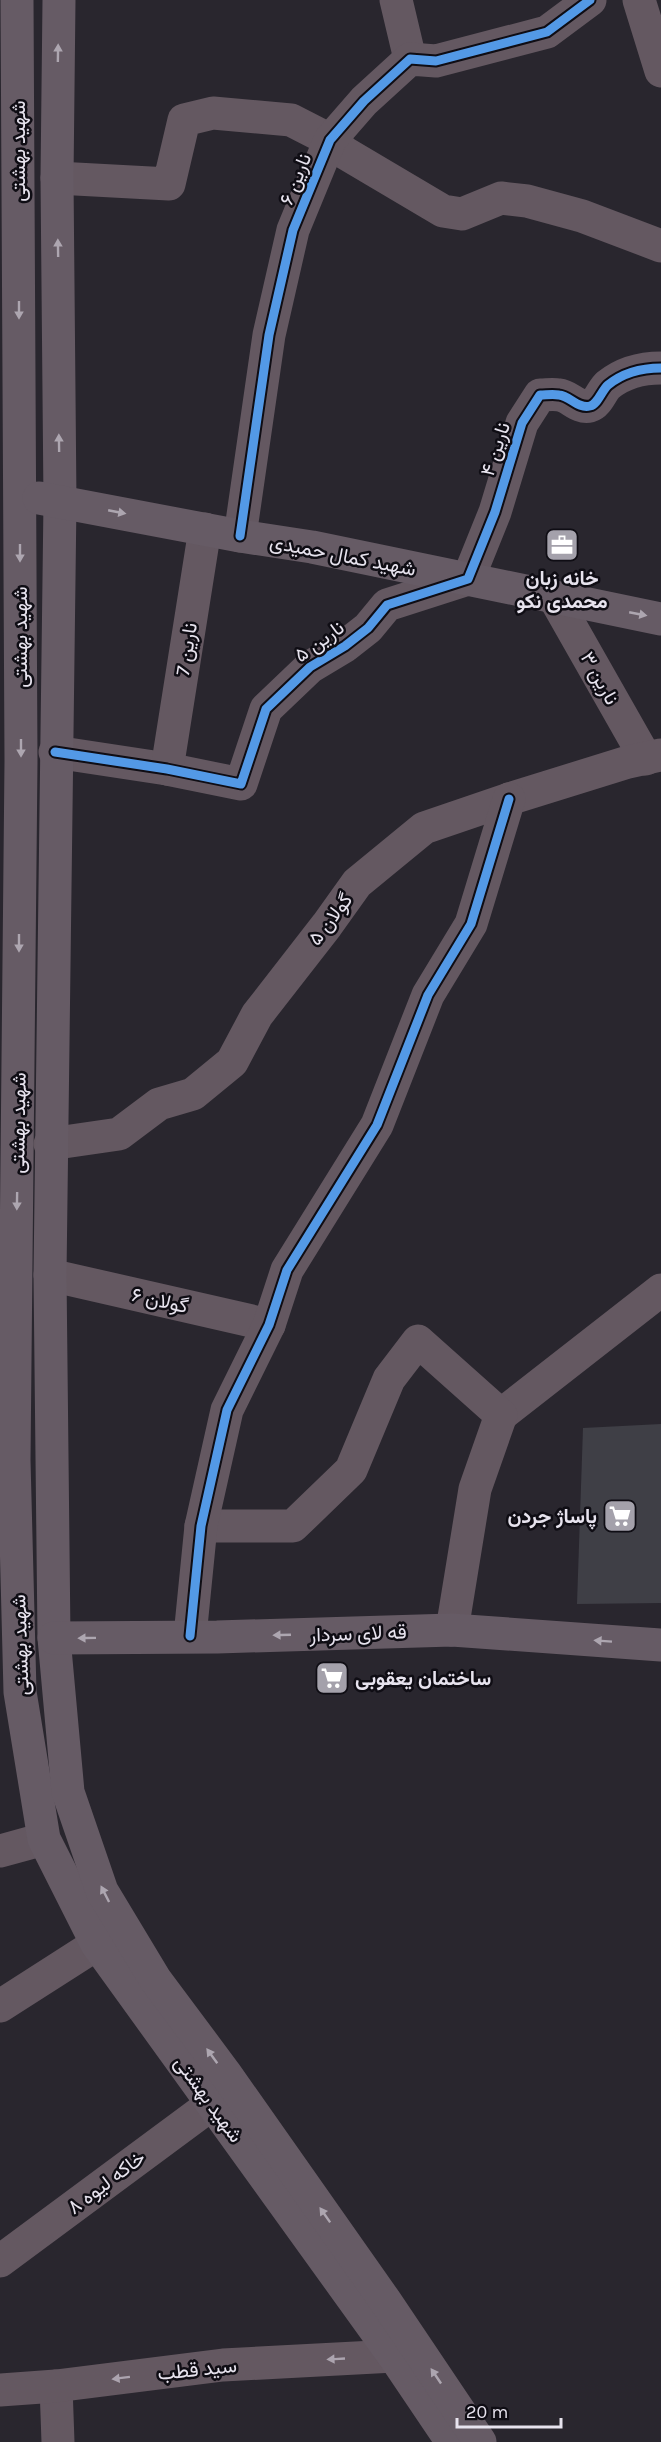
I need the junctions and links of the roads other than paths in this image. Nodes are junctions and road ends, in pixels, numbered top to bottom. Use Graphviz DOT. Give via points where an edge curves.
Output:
graph roads {
  1 [pos="17,0"];
  2 [pos="58,0"];
  3 [pos="396,0"];
  4 [pos="590,0"];
  5 [pos="639,0"];
  6 [pos="410,59"];
  7 [pos="661,72"];
  8 [pos="330,140"];
  9 [pos="57,178"];
  10 [pos="661,246"];
  11 [pos="661,368"];
  12 [pos="20,495"];
  13 [pos="60,501"];
  14 [pos="205,530"];
  15 [pos="240,536"];
  16 [pos="468,579"];
  17 [pos="554,597"];
  18 [pos="661,619"];
  19 [pos="55,752"];
  20 [pos="653,757"];
  21 [pos="167,769"];
  22 [pos="509,799"];
  23 [pos="50,1144"];
  24 [pos="50,1275"];
  25 [pos="661,1290"];
  26 [pos="269,1325"];
  27 [pos="501,1415"];
  28 [pos="7,1461"];
  29 [pos="201,1526"];
  30 [pos="452,1630"];
  31 [pos="190,1636"];
  32 [pos="54,1638"];
  33 [pos="661,1645"];
  34 [pos="10,1693"];
  35 [pos="44,1839"];
  36 [pos="0,1851"];
  37 [pos="97,1944"];
  38 [pos="0,2006"];
  39 [pos="212,2104"];
  40 [pos="0,2261"];
  41 [pos="394,2356"];
  42 [pos="56,2386"];
  43 [pos="0,2390"];
  44 [pos="58,2442"];
  45 [pos="452,2442"];
  46 [pos="480,2442"];
  1 -- 12 [label="main road, شهید بهشتی, one-way"];
  9 -- 2 [label="main road, شهید بهشتی, one-way"];
  3 -- 6 [label="street"];
  4 -- 6 [label="street" via="547,32 436,61"];
  5 -- 7 [label="street"];
  6 -- 8 [label="street, نارین ۶" via="364,101"];
  8 -- 9 [label="street" via="291,120 213,113 184,120 169,184"];
  8 -- 10 [label="street" via="345,153 443,211 462,214 501,198 527,201 582,216"];
  8 -- 15 [label="street, نارین ۶" via="293,230 269,335"];
  13 -- 9 [label="main road, شهید بهشتی, one-way"];
  11 -- 16 [label="street, نارین ۴" via="633,370 608,385 593,405 579,405 561,395 540,396 522,423 495,513"];
  12 -- 13 [label="main road, شهید کمال حمیدی"];
  12 -- 28 [label="main road, شهید بهشتی, one-way" via="21,773"];
  13 -- 14 [label="main road, شهید کمال حمیدی, one-way"];
  13 -- 19 [label="main road, شهید بهشتی"];
  14 -- 15 [label="main road, شهید کمال حمیدی"];
  14 -- 21 [label="street, نارین 7"];
  15 -- 16 [label="main road, شهید کمال حمیدی"];
  16 -- 17 [label="main road, شهید کمال حمیدی"];
  16 -- 21 [label="street, نارین ۵" via="387,605 368,628 310,667 266,709 241,784"];
  17 -- 18 [label="main road, شهید کمال حمیدی, one-way"];
  17 -- 20 [label="street, نارین ۳"];
  19 -- 21 [label="street"];
  19 -- 23 [label="main road, شهید بهشتی"];
  20 -- 22 [label="street, گولان ۵"];
  22 -- 23 [label="street, گولان ۵" via="424,828 357,883 257,1015 232,1062 193,1094 159,1104 119,1134"];
  22 -- 26 [label="street" via="471,924 429,995 377,1125 287,1270"];
  23 -- 24 [label="main road, شهید بهشتی"];
  24 -- 26 [label="street, گولان ۶"];
  24 -- 32 [label="main road, شهید بهشتی"];
  25 -- 27 [label="street"];
  26 -- 29 [label="street" via="227,1410"];
  27 -- 29 [label="street" via="418,1341 389,1379 351,1470 293,1526"];
  27 -- 30 [label="street" via="475,1489"];
  28 -- 34 [label="main road, شهید بهشتی"];
  29 -- 31 [label="street"];
  30 -- 31 [label="main road, قه لای سردار, one-way"];
  33 -- 30 [label="main road, قه لای سردار, one-way"];
  31 -- 32 [label="main road, قه لای سردار, one-way"];
  46 -- 32 [label="main road, شهید بهشتی, one-way" via="386,2302 155,1979 102,1891 68,1792"];
  34 -- 35 [label="main road, شهید بهشتی"];
  35 -- 36 [label="street"];
  35 -- 37 [label="main road, شهید بهشتی"];
  37 -- 38 [label="street"];
  37 -- 39 [label="main road, شهید بهشتی"];
  39 -- 40 [label="street, خاکه لیوه ۸"];
  39 -- 41 [label="main road, شهید بهشتی"];
  41 -- 42 [label="street, سید قطب, one-way" via="223,2365"];
  41 -- 45 [label="main road, شهید بهشتی"];
  42 -- 43 [label="street, سید قطب"];
  42 -- 44 [label="street"];
}
